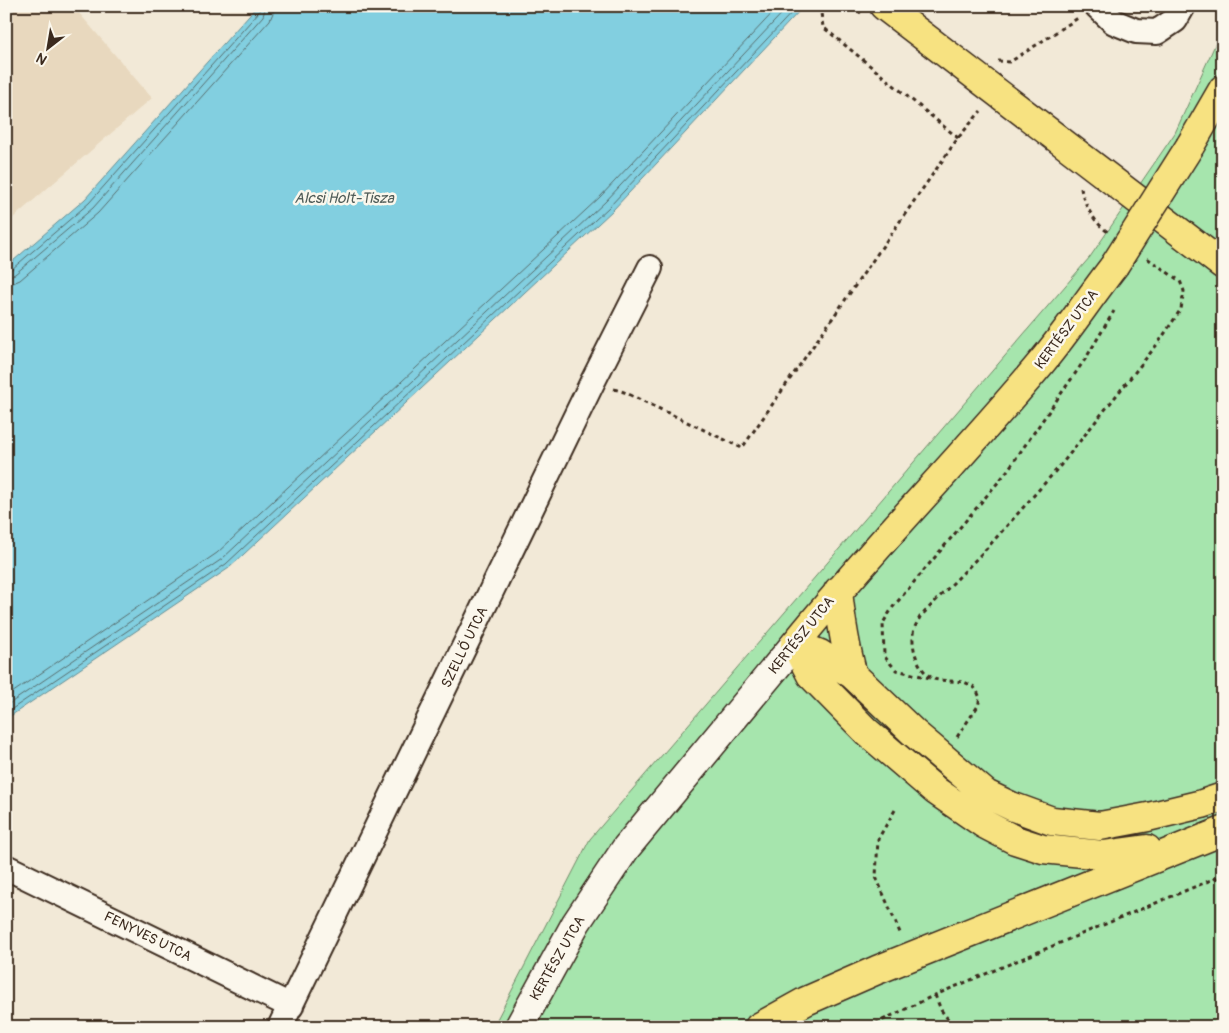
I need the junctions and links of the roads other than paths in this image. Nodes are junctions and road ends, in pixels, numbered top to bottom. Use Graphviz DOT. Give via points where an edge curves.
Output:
graph roads {
  1 [pos="1183,6"];
  2 [pos="889,10"];
  3 [pos="1088,12"];
  4 [pos="1223,89"];
  5 [pos="1223,265"];
  6 [pos="650,268"];
  7 [pos="838,591"];
  8 [pos="795,644"];
  9 [pos="854,675"];
  10 [pos="1223,797"];
  11 [pos="1215,834"];
  12 [pos="6,867"];
  13 [pos="291,1006"];
  14 [pos="280,1027"];
  15 [pos="519,1027"];
  16 [pos="759,1027"];
  1 -- 3 [label="street" via="1175,20 1157,32 1136,31"];
  2 -- 5 [label="main road"];
  4 -- 7 [label="main road, KERTÉSZ UTCA, bridge" via="1114,266 1042,362"];
  6 -- 13 [label="street, SZELLŐ UTCA"];
  7 -- 8 [label="main road, KERTÉSZ UTCA"];
  7 -- 9 [label="main road" via="846,651"];
  8 -- 9 [label="main road" via="820,654"];
  8 -- 11 [label="main road" via="811,676 867,732 936,791 984,824 1015,840 1043,849 1103,856"];
  8 -- 15 [label="main road, KERTÉSZ UTCA" via="626,848 576,923"];
  9 -- 10 [label="main road" via="914,733 986,794 1052,822 1100,826"];
  11 -- 16 [label="main road" via="877,970 806,1001"];
  12 -- 13 [label="street, FENYVES UTCA"];
  13 -- 14 [label="street, SZELLŐ UTCA"];
}
